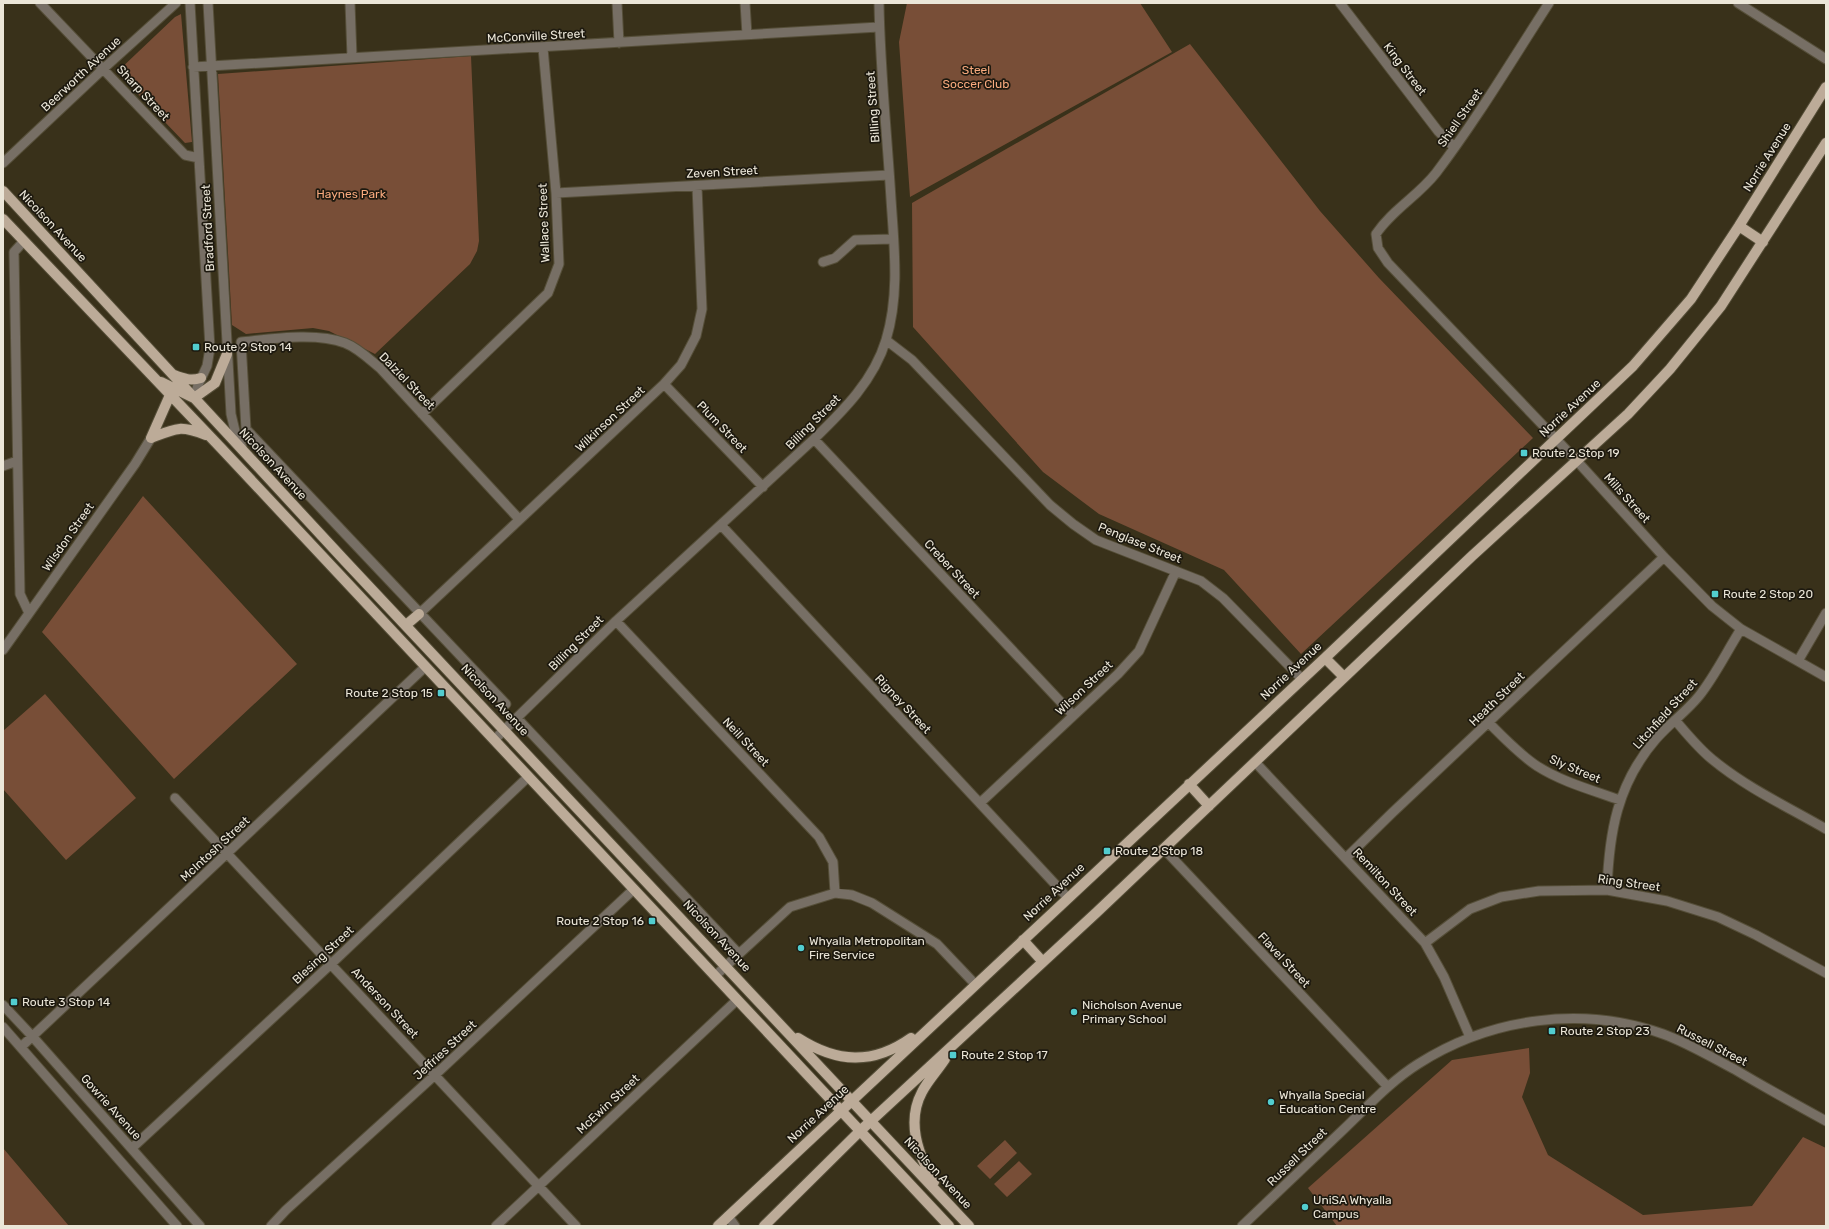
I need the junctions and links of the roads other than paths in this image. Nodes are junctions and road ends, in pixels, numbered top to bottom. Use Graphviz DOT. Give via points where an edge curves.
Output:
graph roads {
  1 [pos="40,3"];
  2 [pos="176,3"];
  3 [pos="190,3"];
  4 [pos="208,3"];
  5 [pos="350,3"];
  6 [pos="617,3"];
  7 [pos="745,3"];
  8 [pos="879,3"];
  9 [pos="1340,3"];
  10 [pos="1549,3"];
  11 [pos="1738,3"];
  12 [pos="879,27"];
  13 [pos="746,35"];
  14 [pos="619,43"];
  15 [pos="544,48"];
  16 [pos="352,57"];
  17 [pos="1826,59"];
  18 [pos="212,66"];
  19 [pos="193,67"];
  20 [pos="103,69"];
  21 [pos="1826,87"];
  22 [pos="1826,143"];
  23 [pos="1454,147"];
  24 [pos="199,158"];
  25 [pos="3,163"];
  26 [pos="889,175"];
  27 [pos="697,186"];
  28 [pos="3,191"];
  29 [pos="556,193"];
  30 [pos="3,219"];
  31 [pos="1739,226"];
  32 [pos="1376,234"];
  33 [pos="893,239"];
  34 [pos="24,241"];
  35 [pos="1763,242"];
  36 [pos="823,262"];
  37 [pos="95,290"];
  38 [pos="82,302"];
  39 [pos="226,329"];
  40 [pos="886,340"];
  41 [pos="241,342"];
  42 [pos="227,354"];
  43 [pos="174,375"];
  44 [pos="201,378"];
  45 [pos="157,381"];
  46 [pos="664,384"];
  47 [pos="170,395"];
  48 [pos="194,398"];
  49 [pos="422,414"];
  50 [pos="210,436"];
  51 [pos="151,438"];
  52 [pos="814,439"];
  53 [pos="1556,439"];
  54 [pos="221,448"];
  55 [pos="243,450"];
  56 [pos="18,461"];
  57 [pos="1577,461"];
  58 [pos="3,466"];
  59 [pos="762,487"];
  60 [pos="519,519"];
  61 [pos="721,525"];
  62 [pos="1664,557"];
  63 [pos="346,562"];
  64 [pos="336,571"];
  65 [pos="1176,571"];
  66 [pos="29,613"];
  67 [pos="1826,613"];
  68 [pos="419,614"];
  69 [pos="616,621"];
  70 [pos="406,625"];
  71 [pos="1741,629"];
  72 [pos="3,650"];
  73 [pos="1325,658"];
  74 [pos="1798,661"];
  75 [pos="425,667"];
  76 [pos="1344,677"];
  77 [pos="1826,677"];
  78 [pos="1302,679"];
  79 [pos="506,704"];
  80 [pos="1073,715"];
  81 [pos="517,718"];
  82 [pos="1675,720"];
  83 [pos="1488,723"];
  84 [pos="505,730"];
  85 [pos="494,740"];
  86 [pos="1255,762"];
  87 [pos="528,776"];
  88 [pos="1189,784"];
  89 [pos="175,798"];
  90 [pos="1620,800"];
  91 [pos="980,803"];
  92 [pos="1209,806"];
  93 [pos="1826,829"];
  94 [pos="1164,849"];
  95 [pos="228,853"];
  96 [pos="1346,858"];
  97 [pos="634,889"];
  98 [pos="1607,890"];
  99 [pos="835,893"];
  100 [pos="1068,898"];
  101 [pos="1023,940"];
  102 [pos="1425,943"];
  103 [pos="739,954"];
  104 [pos="1043,962"];
  105 [pos="331,964"];
  106 [pos="726,965"];
  107 [pos="1826,973"];
  108 [pos="715,976"];
  109 [pos="975,984"];
  110 [pos="737,1000"];
  111 [pos="3,1005"];
  112 [pos="935,1022"];
  113 [pos="3,1028"];
  114 [pos="785,1029"];
  115 [pos="32,1036"];
  116 [pos="1470,1037"];
  117 [pos="958,1041"];
  118 [pos="21,1047"];
  119 [pos="435,1075"];
  120 [pos="1388,1087"];
  121 [pos="852,1101"];
  122 [pos="841,1111"];
  123 [pos="871,1121"];
  124 [pos="1826,1121"];
  125 [pos="860,1131"];
  126 [pos="132,1148"];
  127 [pos="539,1186"];
  128 [pos="941,1194"];
  129 [pos="728,1216"];
  130 [pos="177,1226"];
  131 [pos="200,1226"];
  132 [pos="270,1226"];
  133 [pos="496,1226"];
  134 [pos="576,1226"];
  135 [pos="718,1226"];
  136 [pos="735,1226"];
  137 [pos="764,1226"];
  138 [pos="949,1226"];
  139 [pos="969,1226"];
  140 [pos="1242,1226"];
  1 -- 20 [label="street, Sharp Street"];
  2 -- 20 [label="street, Beerworth Avenue"];
  3 -- 19 [label="street, Bradford Street"];
  4 -- 18 [label="street, Bradford Street"];
  5 -- 16 [label="street"];
  6 -- 14 [label="street"];
  7 -- 13 [label="street"];
  8 -- 12 [label="street, Billing Street"];
  9 -- 23 [label="street, King Street" via="1438,131"];
  10 -- 23 [label="street, Shiell Street" via="1496,88"];
  11 -- 17 [label="street"];
  12 -- 13 [label="street, McConville Street"];
  12 -- 26 [label="street, Billing Street"];
  13 -- 14 [label="street, McConville Street"];
  14 -- 15 [label="street, McConville Street"];
  15 -- 16 [label="street, McConville Street"];
  15 -- 29 [label="street, Wallace Street"];
  16 -- 18 [label="street, McConville Street"];
  18 -- 19 [label="street, McConville Street"];
  18 -- 39 [label="street, Bradford Street"];
  19 -- 24 [label="street, Bradford Street"];
  20 -- 24 [label="street, Sharp Street" via="185,155"];
  20 -- 25 [label="street, Beerworth Avenue"];
  21 -- 31 [label="main road, Norrie Avenue"];
  22 -- 35 [label="main road"];
  23 -- 32 [label="street, Shiell Street" via="1435,175 1384,222"];
  24 -- 44 [label="street, Bradford Street" via="210,348 207,366"];
  26 -- 27 [label="street, Zeven Street"];
  26 -- 33 [label="street, Billing Street"];
  27 -- 29 [label="street, Zeven Street"];
  27 -- 46 [label="street, Wilkinson Street" via="702,309 696,336 681,365"];
  28 -- 37 [label="main road, Nicolson Avenue"];
  29 -- 49 [label="street, Wallace Street" via="559,264 548,293"];
  30 -- 34 [label="main road"];
  31 -- 35 [label="main road"];
  31 -- 53 [label="main road, Norrie Avenue" via="1691,299 1633,366"];
  32 -- 53 [label="street, Mills Street" via="1378,248 1388,263"];
  33 -- 36 [label="street" via="856,240 835,258"];
  33 -- 40 [label="street, Billing Street" via="896,280"];
  34 -- 38 [label="main road"];
  34 -- 56 [label="street" via="14,252"];
  35 -- 57 [label="main road" via="1721,306 1670,368 1628,414"];
  37 -- 38 [label="main road"];
  37 -- 43 [label="main road, Nicolson Avenue"];
  38 -- 45 [label="main road"];
  39 -- 41 [label="street"];
  39 -- 42 [label="street, Bradford Street"];
  40 -- 52 [label="street, Billing Street" via="864,385 843,411"];
  40 -- 65 [label="street, Penglase Street" via="912,360 1050,505 1073,524 1096,540"];
  41 -- 42 [label="street"];
  41 -- 49 [label="street, Dalziel Street" via="284,337 325,338 345,343 366,355"];
  41 -- 68 [label="street, Nicolson Avenue" via="246,429"];
  42 -- 48 [label="main road" via="216,383"];
  42 -- 55 [label="street, Bradford Street" via="231,414"];
  43 -- 44 [label="main road" via="186,379"];
  43 -- 48 [label="main road, Nicolson Avenue"];
  44 -- 48 [label="street, Bradford Street"];
  45 -- 47 [label="main road"];
  45 -- 48 [label="main road"];
  46 -- 59 [label="street, Plum Street"];
  46 -- 60 [label="street, Wilkinson Street"];
  47 -- 50 [label="main road"];
  47 -- 51 [label="main road"];
  48 -- 54 [label="main road" via="196,414 212,432"];
  48 -- 55 [label="main road, Nicolson Avenue"];
  49 -- 60 [label="street, Dalziel Street"];
  50 -- 51 [label="main road" via="188,428 174,428"];
  50 -- 54 [label="main road"];
  51 -- 66 [label="street, Wilsdon Street"];
  52 -- 59 [label="street, Billing Street"];
  52 -- 80 [label="street, Creber Street"];
  53 -- 57 [label="street, Mills Street"];
  53 -- 73 [label="main road, Norrie Avenue"];
  54 -- 64 [label="main road"];
  55 -- 63 [label="main road, Nicolson Avenue"];
  56 -- 58 [label="street"];
  56 -- 66 [label="street" via="20,594"];
  57 -- 62 [label="street, Mills Street"];
  57 -- 76 [label="main road"];
  59 -- 61 [label="street, Billing Street"];
  60 -- 68 [label="street, Wilkinson Street"];
  61 -- 69 [label="street, Billing Street"];
  61 -- 91 [label="street, Rigney Street"];
  62 -- 71 [label="street, Mills Street" via="1712,606"];
  62 -- 83 [label="street, Heath Street"];
  63 -- 64 [label="main road"];
  63 -- 70 [label="main road, Nicolson Avenue"];
  64 -- 75 [label="main road"];
  65 -- 78 [label="street, Penglase Street" via="1201,581 1223,598"];
  65 -- 80 [label="street, Wilson Street" via="1139,651"];
  66 -- 72 [label="street, Wilsdon Street"];
  67 -- 74 [label="street"];
  68 -- 70 [label="main road"];
  68 -- 79 [label="street, Nicolson Avenue"];
  69 -- 81 [label="street, Billing Street"];
  69 -- 99 [label="street, Neill Street" via="819,837 833,862"];
  70 -- 84 [label="main road, Nicolson Avenue"];
  71 -- 74 [label="street, Mills Street"];
  71 -- 82 [label="street, Litchfield Street" via="1703,690"];
  73 -- 76 [label="main road"];
  73 -- 78 [label="main road, Norrie Avenue"];
  74 -- 77 [label="street, Mills Street"];
  75 -- 85 [label="main road"];
  75 -- 95 [label="street, McIntosh Street"];
  76 -- 86 [label="main road"];
  78 -- 88 [label="main road, Norrie Avenue"];
  80 -- 91 [label="street, Wilson Street"];
  81 -- 84 [label="street, Billing Street"];
  81 -- 103 [label="street, Nicolson Avenue"];
  82 -- 90 [label="street, Litchfield Street" via="1656,738 1641,758"];
  82 -- 93 [label="street" via="1712,760 1742,781"];
  83 -- 90 [label="street, Sly Street" via="1537,766 1559,778"];
  83 -- 96 [label="street, Heath Street"];
  84 -- 85 [label="street, Billing Street"];
  84 -- 106 [label="main road, Nicolson Avenue"];
  85 -- 87 [label="main road"];
  86 -- 92 [label="main road"];
  86 -- 96 [label="street, Remilton Street"];
  87 -- 97 [label="main road"];
  87 -- 105 [label="street, Blesing Street"];
  88 -- 92 [label="main road"];
  88 -- 100 [label="main road, Norrie Avenue"];
  89 -- 95 [label="street, Anderson Street"];
  90 -- 98 [label="street, Litchfield Street" via="1608,851"];
  91 -- 100 [label="street, Rigney Street"];
  92 -- 94 [label="main road"];
  94 -- 104 [label="main road"];
  94 -- 120 [label="street, Flavel Street"];
  95 -- 105 [label="street, Anderson Street"];
  95 -- 115 [label="street, McIntosh Street"];
  96 -- 102 [label="street, Remilton Street"];
  97 -- 108 [label="main road"];
  97 -- 119 [label="street, Jeffries Street"];
  98 -- 102 [label="street, Ring Street" via="1539,891 1501,897 1470,909"];
  98 -- 107 [label="street, Ring Street" via="1667,901 1718,917"];
  99 -- 103 [label="street" via="790,906"];
  99 -- 109 [label="street" via="852,895 872,903 937,944"];
  100 -- 101 [label="main road, Norrie Avenue"];
  101 -- 104 [label="main road"];
  101 -- 109 [label="main road, Norrie Avenue"];
  102 -- 116 [label="street, Remilton Street" via="1444,977"];
  103 -- 106 [label="street"];
  104 -- 117 [label="main road"];
  105 -- 119 [label="street, Anderson Street"];
  105 -- 126 [label="street, Blesing Street"];
  106 -- 108 [label="street"];
  106 -- 114 [label="main road, Nicolson Avenue"];
  108 -- 110 [label="main road"];
  109 -- 112 [label="main road, Norrie Avenue"];
  110 -- 122 [label="main road"];
  110 -- 127 [label="street, McEwin Street"];
  111 -- 115 [label="street, Gowrie Avenue"];
  112 -- 114 [label="main road" via="906,1042 880,1055 850,1058 809,1045"];
  112 -- 121 [label="main road, Norrie Avenue"];
  113 -- 118 [label="street"];
  114 -- 121 [label="main road, Nicolson Avenue"];
  115 -- 118 [label="street, McIntosh Street"];
  115 -- 126 [label="street, Gowrie Avenue"];
  116 -- 120 [label="street, Russell Street" via="1418,1064"];
  116 -- 124 [label="street, Russell Street" via="1514,1024 1535,1021 1587,1019 1628,1024 1690,1045"];
  117 -- 123 [label="main road"];
  117 -- 128 [label="main road" via="922,1092 915,1115 917,1145"];
  118 -- 130 [label="street"];
  119 -- 127 [label="street, Anderson Street"];
  119 -- 132 [label="street, Jeffries Street"];
  120 -- 140 [label="street, Russell Street"];
  121 -- 122 [label="main road, Norrie Avenue"];
  121 -- 123 [label="main road, Nicolson Avenue"];
  122 -- 125 [label="main road"];
  122 -- 129 [label="main road, Norrie Avenue"];
  123 -- 125 [label="main road"];
  123 -- 128 [label="main road, Nicolson Avenue"];
  125 -- 137 [label="main road"];
  125 -- 138 [label="main road"];
  126 -- 131 [label="street, Gowrie Avenue"];
  127 -- 133 [label="street, McEwin Street"];
  127 -- 134 [label="street, Anderson Street"];
  128 -- 139 [label="main road, Nicolson Avenue"];
  129 -- 135 [label="main road, Norrie Avenue"];
  129 -- 136 [label="street"];
}
